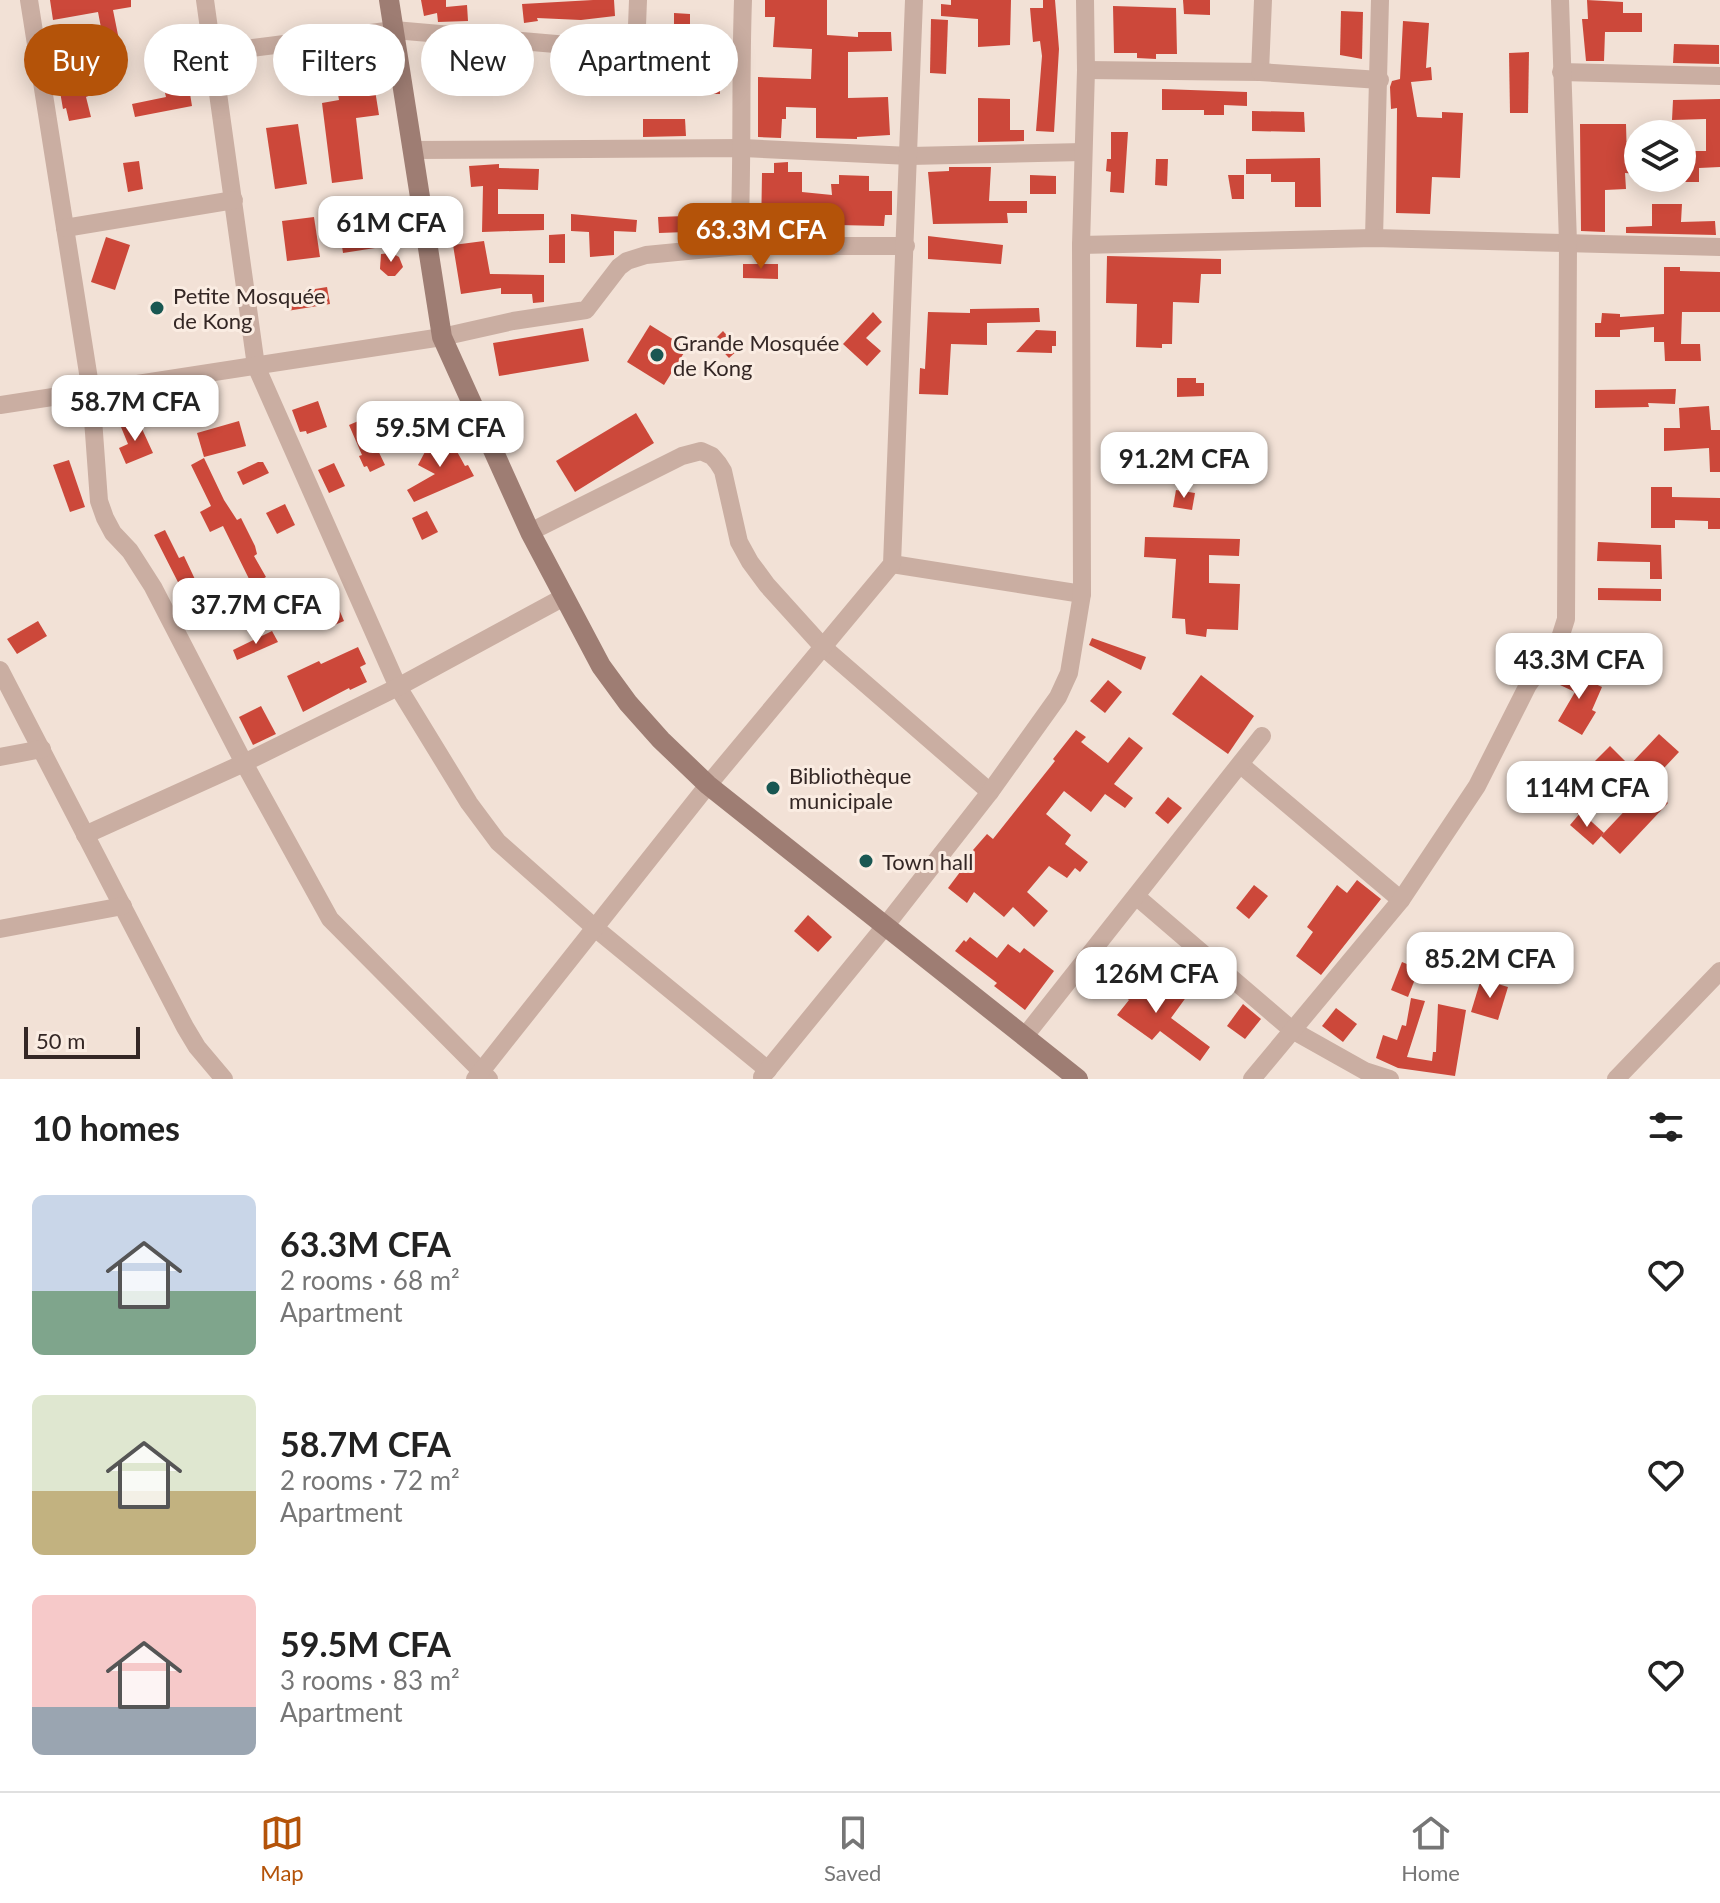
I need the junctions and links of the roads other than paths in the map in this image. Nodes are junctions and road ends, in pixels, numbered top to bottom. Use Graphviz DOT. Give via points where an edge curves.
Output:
graph roads {
  1 [pos="29,0"];
  2 [pos="205,0"];
  3 [pos="389,0"];
  4 [pos="638,0"];
  5 [pos="743,0"];
  6 [pos="914,0"];
  7 [pos="1085,0"];
  8 [pos="1263,0"];
  9 [pos="1380,0"];
  10 [pos="1560,0"];
  11 [pos="209,24"];
  12 [pos="393,24"];
  13 [pos="637,24"];
  14 [pos="405,31"];
  15 [pos="550,44"];
  16 [pos="738,60"];
  17 [pos="741,60"];
  18 [pos="1086,70"];
  19 [pos="1260,72"];
  20 [pos="1561,72"];
  21 [pos="1720,76"];
  22 [pos="1380,80"];
  23 [pos="219,96"];
  24 [pos="404,96"];
  25 [pos="743,148"];
  26 [pos="413,150"];
  27 [pos="1083,152"];
  28 [pos="910,156"];
  29 [pos="234,200"];
  30 [pos="65,228"];
  31 [pos="1374,238"];
  32 [pos="1568,243"];
  33 [pos="1081,245"];
  34 [pos="739,246"];
  35 [pos="906,246"];
  36 [pos="1720,247"];
  37 [pos="442,337"];
  38 [pos="256,366"];
  39 [pos="91,392"];
  40 [pos="0,405"];
  41 [pos="530,532"];
  42 [pos="892,564"];
  43 [pos="1082,594"];
  44 [pos="564,597"];
  45 [pos="823,647"];
  46 [pos="0,670"];
  47 [pos="398,687"];
  48 [pos="1262,736"];
  49 [pos="42,749"];
  50 [pos="0,757"];
  51 [pos="244,763"];
  52 [pos="1241,765"];
  53 [pos="708,785"];
  54 [pos="990,792"];
  55 [pos="85,835"];
  56 [pos="1137,897"];
  57 [pos="1401,900"];
  58 [pos="123,906"];
  59 [pos="886,925"];
  60 [pos="595,928"];
  61 [pos="0,929"];
  62 [pos="1720,971"];
  63 [pos="1292,1030"];
  64 [pos="1025,1036"];
  65 [pos="764,1074"];
  66 [pos="481,1077"];
  67 [pos="224,1079"];
  68 [pos="1078,1079"];
  69 [pos="1252,1079"];
  70 [pos="1390,1079"];
  71 [pos="1616,1079"];
  1 -- 30 [label="street"];
  2 -- 11 [label="street"];
  3 -- 12 [label="main road"];
  4 -- 13 [label="street"];
  5 -- 17 [label="street"];
  6 -- 28 [label="street"];
  7 -- 18 [label="street"];
  8 -- 19 [label="street"];
  9 -- 22 [label="street"];
  10 -- 20 [label="street"];
  14 -- 15 [label="street"];
  16 -- 17 [label="street"];
  17 -- 25 [label="street"];
  18 -- 19 [label="street"];
  18 -- 27 [label="street"];
  19 -- 22 [label="street"];
  20 -- 21 [label="street"];
  20 -- 32 [label="street"];
  22 -- 31 [label="street"];
  23 -- 29 [label="street"];
  24 -- 26 [label="main road"];
  25 -- 26 [label="street"];
  25 -- 28 [label="street"];
  25 -- 34 [label="street"];
  26 -- 37 [label="main road"];
  27 -- 28 [label="street"];
  27 -- 33 [label="street"];
  28 -- 35 [label="street"];
  29 -- 30 [label="street"];
  29 -- 38 [label="street"];
  30 -- 39 [label="street"];
  31 -- 32 [label="street"];
  31 -- 33 [label="street"];
  32 -- 36 [label="street"];
  32 -- 57 [label="street" via="1566,619 1559,641 1528,685 1477,786"];
  33 -- 43 [label="street"];
  34 -- 35 [label="street"];
  34 -- 37 [label="street" via="636,258 619,267 586,310"];
  35 -- 42 [label="street"];
  37 -- 38 [label="street"];
  37 -- 41 [label="main road"];
  38 -- 39 [label="street"];
  38 -- 47 [label="street"];
  39 -- 40 [label="street"];
  39 -- 51 [label="street" via="99,501 105,518 153,587"];
  41 -- 44 [label="main road"];
  41 -- 45 [label="street" via="682,456 707,452 723,471 739,542 750,562"];
  42 -- 43 [label="street"];
  42 -- 45 [label="street"];
  43 -- 54 [label="street" via="1069,673 1058,697"];
  44 -- 47 [label="street"];
  44 -- 53 [label="main road" via="628,703"];
  45 -- 53 [label="street"];
  45 -- 54 [label="street"];
  46 -- 49 [label="street"];
  47 -- 51 [label="street"];
  47 -- 60 [label="street" via="498,842"];
  48 -- 52 [label="street"];
  49 -- 50 [label="street"];
  49 -- 55 [label="street"];
  51 -- 55 [label="street"];
  51 -- 66 [label="street" via="330,919"];
  52 -- 56 [label="street"];
  52 -- 57 [label="street"];
  53 -- 59 [label="main road"];
  53 -- 60 [label="street"];
  54 -- 59 [label="street"];
  55 -- 58 [label="street"];
  56 -- 63 [label="street"];
  56 -- 64 [label="street"];
  57 -- 63 [label="street"];
  58 -- 61 [label="street"];
  58 -- 67 [label="street" via="197,1047"];
  59 -- 64 [label="main road"];
  59 -- 65 [label="street"];
  60 -- 65 [label="street"];
  60 -- 66 [label="street"];
  62 -- 71 [label="street"];
  63 -- 69 [label="street"];
  63 -- 70 [label="street" via="1365,1071"];
  64 -- 68 [label="main road"];
}
